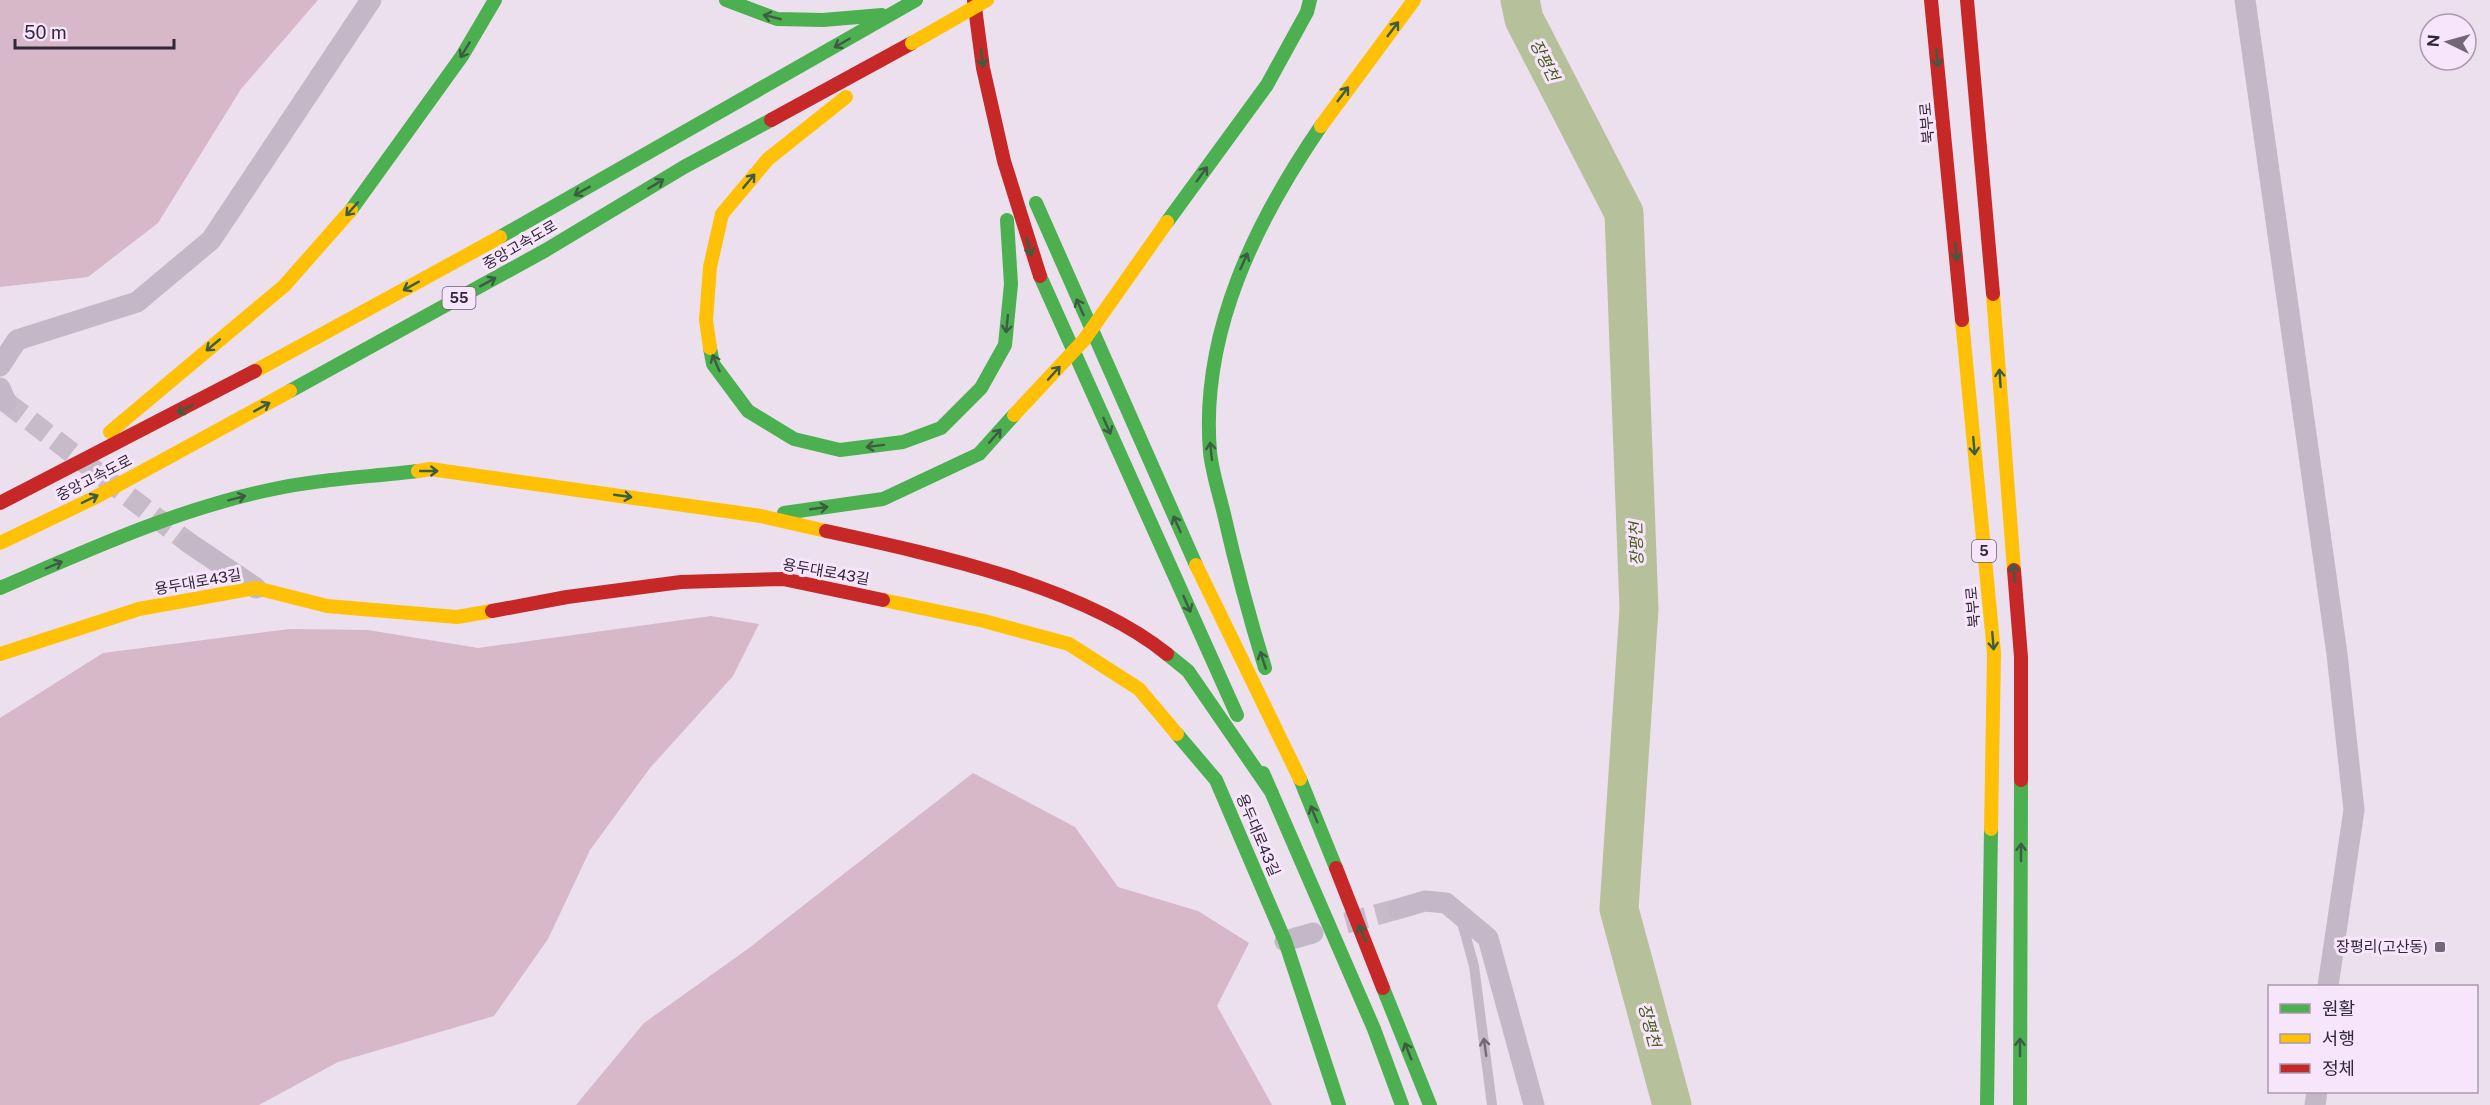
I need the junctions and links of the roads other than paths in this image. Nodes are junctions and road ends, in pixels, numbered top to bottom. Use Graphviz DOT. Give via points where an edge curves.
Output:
graph roads {
  1 [pos="371,0"];
  2 [pos="495,0"];
  3 [pos="726,0"];
  4 [pos="916,0"];
  5 [pos="974,0"];
  6 [pos="988,0"];
  7 [pos="1310,0"];
  8 [pos="1414,0"];
  9 [pos="1931,0"];
  10 [pos="1967,0"];
  11 [pos="2245,0"];
  12 [pos="893,14"];
  13 [pos="912,43"];
  14 [pos="999,74"];
  15 [pos="1004,161"];
  16 [pos="1032,192"];
  17 [pos="0,366"];
  18 [pos="0,388"];
  19 [pos="0,399"];
  20 [pos="67,469"];
  21 [pos="0,503"];
  22 [pos="761,516"];
  23 [pos="0,543"];
  24 [pos="189,543"];
  25 [pos="0,588"];
  26 [pos="256,588"];
  27 [pos="0,654"];
  28 [pos="1299,776"];
  29 [pos="1272,793"];
  30 [pos="1398,909"];
  31 [pos="1459,914"];
  32 [pos="1313,933"];
  33 [pos="1285,941"];
  34 [pos="2328,985"];
  35 [pos="1339,1105"];
  36 [pos="1402,1105"];
  37 [pos="1430,1105"];
  38 [pos="1492,1105"];
  39 [pos="1534,1105"];
  40 [pos="1987,1105"];
  41 [pos="2020,1105"];
  1 -- 17 [label="street" via="211,240 137,302 17,340"];
  2 -- 20 [label="main road, one-way" via="462,56 360,200 284,286"];
  12 -- 3 [label="main road, one-way" via="823,21 777,19"];
  4 -- 12 [label="main road, 중앙고속도로 / 55"];
  5 -- 15 [label="main road, one-way" via="983,68"];
  6 -- 13 [label="main road, 중앙고속도로 / 55, bridge"];
  6 -- 14 [label="main road"];
  22 -- 7 [label="main road, one-way, bridge" via="883,499 979,454 1084,340 1267,85"];
  28 -- 8 [label="main road, one-way" via="1239,586 1222,507 1210,449 1213,369 1230,293 1269,204 1324,119"];
  9 -- 40 [label="main road, 북부로 / 5, one-way" via="1994,652"];
  41 -- 10 [label="main road, 5, one-way" via="2021,657"];
  11 -- 34 [label="street" via="2337,654 2354,810"];
  12 -- 20 [label="main road, 중앙고속도로 / 55, one-way" via="305,346"];
  15 -- 13 [label="main road, one-way" via="1011,284 1005,345 981,388 941,428 903,442 840,450 794,439 748,411 713,364 706,320 710,267 722,214 768,159"];
  23 -- 13 [label="main road, 중앙고속도로 / 55, one-way" via="94,498 254,412 546,250 684,167"];
  15 -- 29 [label="main road, one-way" via="1033,261"];
  28 -- 16 [label="main road, one-way" via="1188,548 1055,252"];
  18 -- 19 [label="street" via="6,402"];
  20 -- 21 [label="main road, 중앙고속도로 / 55"];
  25 -- 22 [label="main road, one-way" via="198,508 271,489 430,469"];
  22 -- 29 [label="main road" via="900,547 1043,588 1140,632 1188,671"];
  24 -- 26 [label="street"];
  26 -- 27 [label="main road, 용두대로43길" via="139,609"];
  26 -- 33 [label="main road, 용두대로43길" via="327,606 457,617 681,582 783,579 984,621 1069,644 1139,689 1216,780"];
  37 -- 28 [label="main road, one-way, bridge"];
  29 -- 36 [label="main road" via="1374,1029"];
  30 -- 31 [label="street" via="1425,901 1446,903"];
  38 -- 31 [label="lane, one-way" via="1474,966"];
  31 -- 39 [label="street" via="1488,938"];
  32 -- 33 [label="street"];
  33 -- 35 [label="main road, 용두대로43길"];
}
